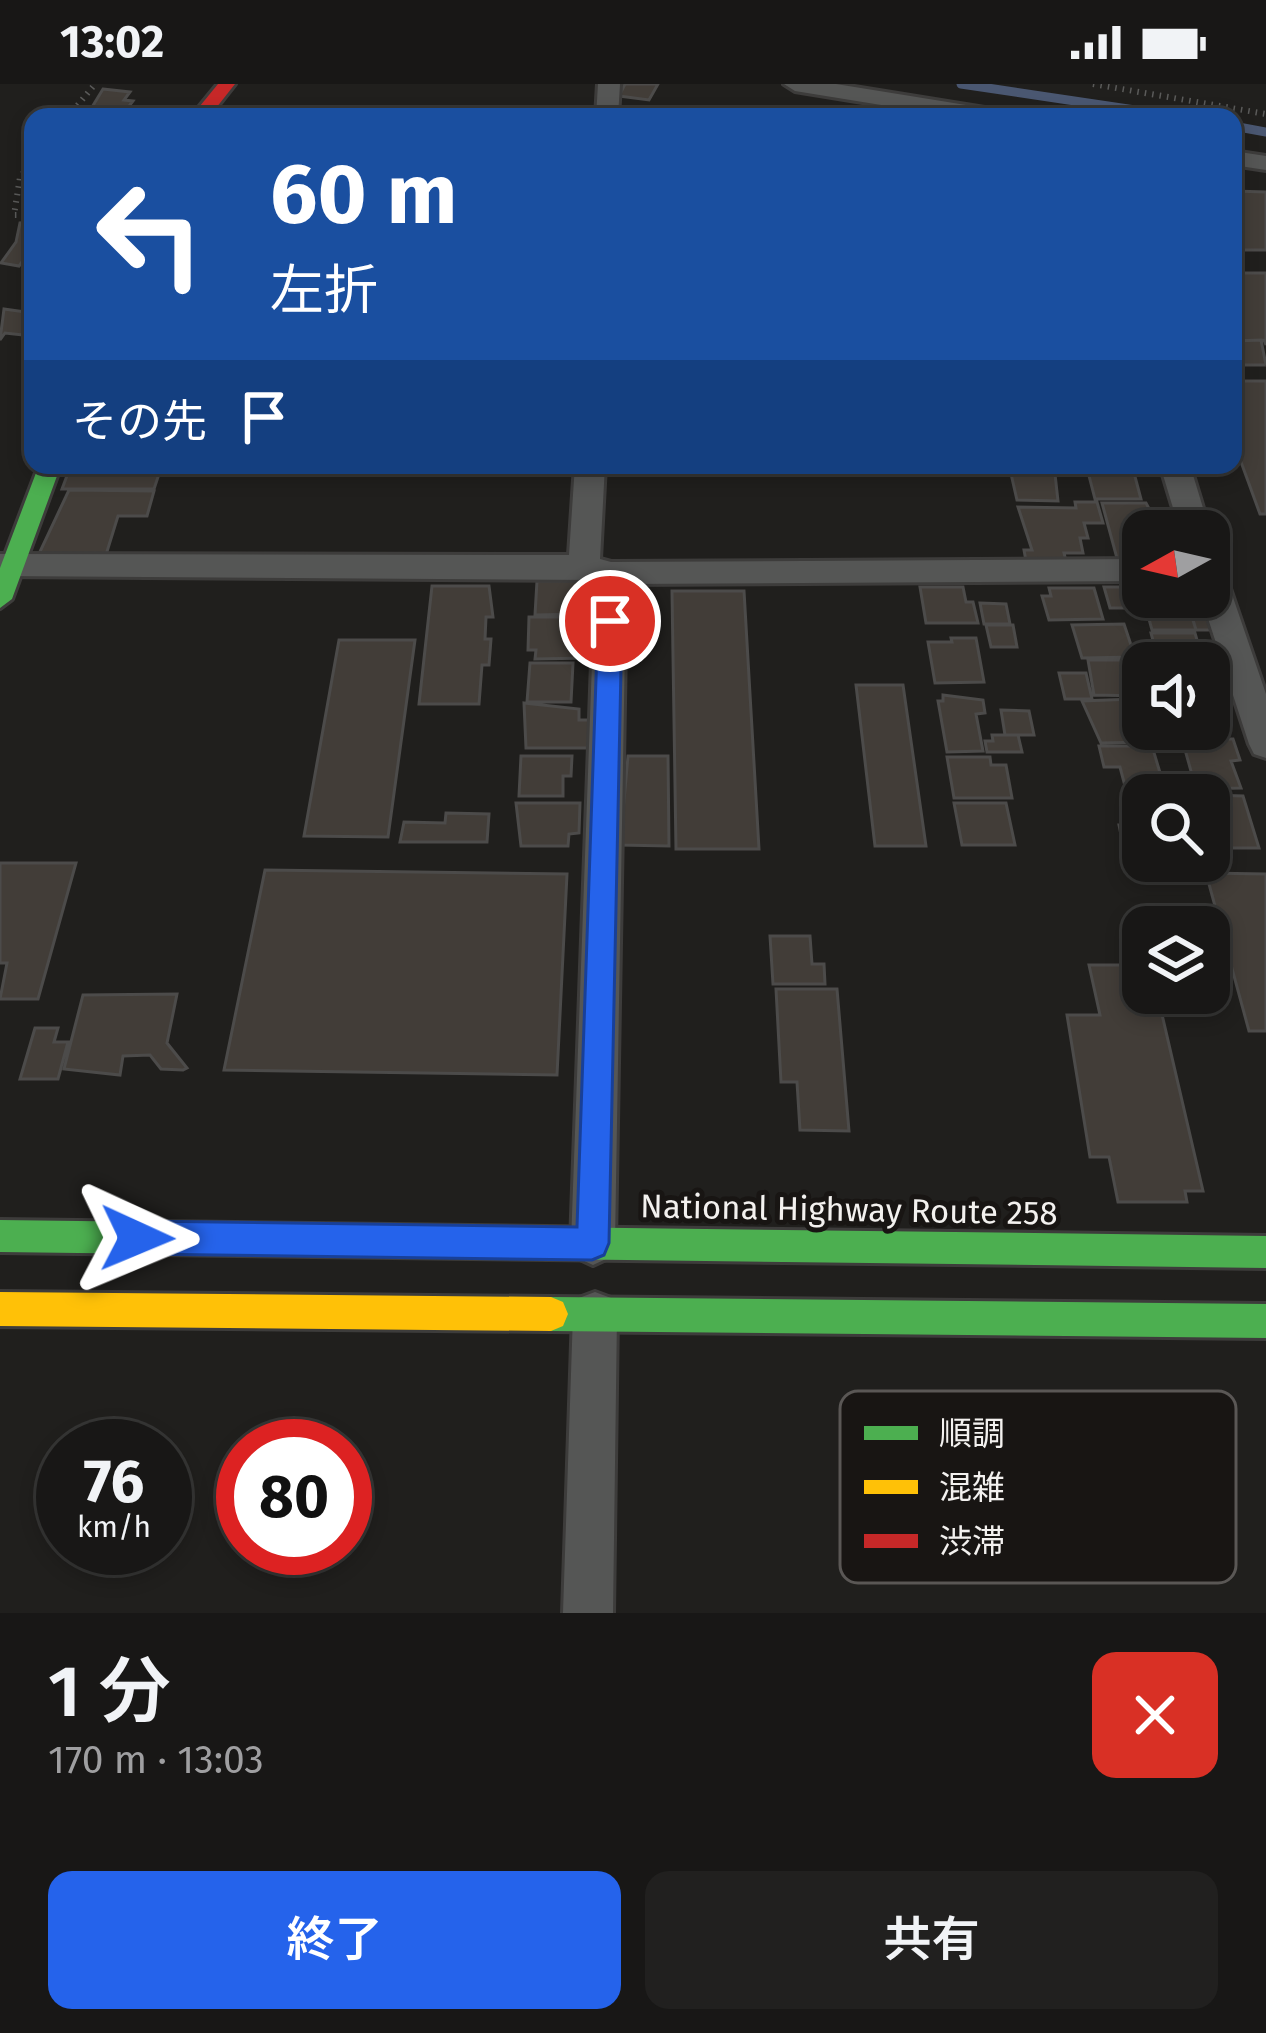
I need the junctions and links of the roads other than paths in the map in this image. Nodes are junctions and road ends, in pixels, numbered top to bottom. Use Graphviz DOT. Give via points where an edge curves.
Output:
graph roads {
  1 [pos="226,84"];
  2 [pos="795,84"];
  3 [pos="207,108"];
  4 [pos="942,108"];
  5 [pos="46,474"];
  6 [pos="591,474"];
  7 [pos="1178,474"];
  8 [pos="1189,510"];
  9 [pos="6,565"];
  10 [pos="1122,569"];
  11 [pos="598,570"];
  12 [pos="0,599"];
  13 [pos="1224,618"];
  14 [pos="1266,744"];
  15 [pos="0,1236"];
  16 [pos="592,1243"];
  17 [pos="1266,1252"];
  18 [pos="0,1310"];
  19 [pos="595,1314"];
  20 [pos="1266,1321"];
  21 [pos="588,1613"];
  1 -- 3 [label="main road"];
  2 -- 4 [label="street"];
  5 -- 9 [label="main road"];
  6 -- 11 [label="street"];
  7 -- 8 [label="street"];
  9 -- 11 [label="street"];
  9 -- 12 [label="main road"];
  10 -- 11 [label="street"];
  11 -- 16 [label="street"];
  13 -- 14 [label="street"];
  15 -- 16 [label="main road, National Highway Route 258"];
  16 -- 17 [label="main road, National Highway Route 258"];
  18 -- 19 [label="main road"];
  19 -- 20 [label="main road"];
  19 -- 21 [label="street"];
}
